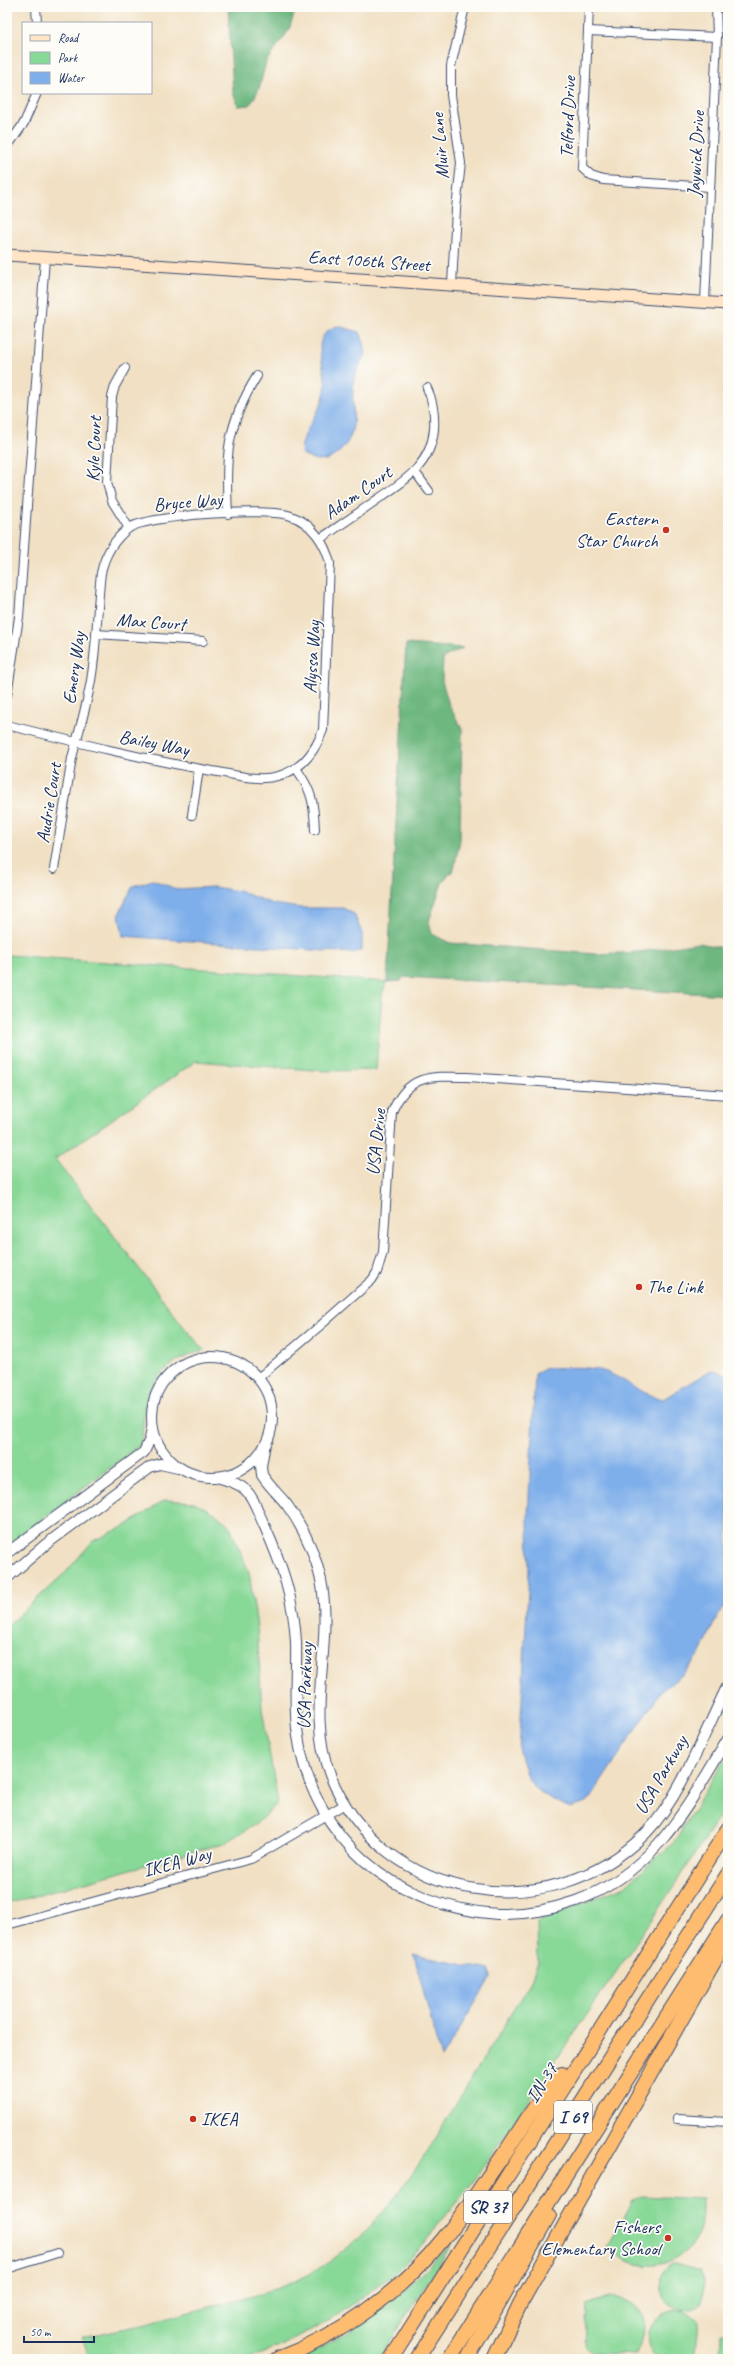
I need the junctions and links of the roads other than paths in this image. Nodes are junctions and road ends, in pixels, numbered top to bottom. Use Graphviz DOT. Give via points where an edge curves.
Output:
graph roads {
  1 [pos="36,7"];
  2 [pos="465,7"];
  3 [pos="589,7"];
  4 [pos="716,7"];
  5 [pos="37,22"];
  6 [pos="588,31"];
  7 [pos="717,37"];
  8 [pos="37,94"];
  9 [pos="7,147"];
  10 [pos="710,187"];
  11 [pos="7,255"];
  12 [pos="45,258"];
  13 [pos="452,285"];
  14 [pos="705,302"];
  15 [pos="728,304"];
  16 [pos="125,368"];
  17 [pos="257,376"];
  18 [pos="427,388"];
  19 [pos="415,472"];
  20 [pos="429,491"];
  21 [pos="228,514"];
  22 [pos="129,528"];
  23 [pos="320,539"];
  24 [pos="98,597"];
  25 [pos="96,634"];
  26 [pos="203,641"];
  27 [pos="7,695"];
  28 [pos="7,725"];
  29 [pos="76,742"];
  30 [pos="296,768"];
  31 [pos="199,769"];
  32 [pos="192,816"];
  33 [pos="315,830"];
  34 [pos="54,869"];
  35 [pos="728,1095"];
  36 [pos="258,1378"];
  37 [pos="153,1422"];
  38 [pos="264,1449"];
  39 [pos="188,1472"];
  40 [pos="216,1477"];
  41 [pos="7,1553"];
  42 [pos="7,1578"];
  43 [pos="728,1685"];
  44 [pos="728,1739"];
  45 [pos="346,1804"];
  46 [pos="326,1815"];
  47 [pos="728,1829"];
  48 [pos="728,1874"];
  49 [pos="728,1920"];
  50 [pos="7,1925"];
  51 [pos="728,1937"];
  52 [pos="583,2054"];
  53 [pos="677,2119"];
  54 [pos="728,2122"];
  55 [pos="559,2184"];
  56 [pos="58,2253"];
  57 [pos="7,2269"];
  58 [pos="277,2359"];
  59 [pos="390,2359"];
  60 [pos="417,2359"];
  61 [pos="449,2359"];
  62 [pos="467,2359"];
  63 [pos="494,2359"];
  1 -- 5 [label="street"];
  2 -- 13 [label="street, Muir Lane" via="451,72 461,163"];
  3 -- 6 [label="street, Telford Drive"];
  4 -- 7 [label="street, Jaywick Drive"];
  6 -- 7 [label="street"];
  6 -- 10 [label="street, Telford Drive" via="582,168 591,176 603,180"];
  7 -- 10 [label="street, Jaywick Drive"];
  8 -- 9 [label="street" via="24,123"];
  10 -- 14 [label="street, Jaywick Drive"];
  11 -- 12 [label="main road, East 106th Street"];
  12 -- 13 [label="main road, East 106th Street"];
  12 -- 27 [label="street" via="21,603"];
  13 -- 14 [label="main road, East 106th Street"];
  14 -- 15 [label="main road, East 106th Street"];
  16 -- 22 [label="street, Kyle Court" via="112,397 107,482 112,501"];
  17 -- 21 [label="street" via="238,412 228,445"];
  18 -- 19 [label="street, Adam Court" via="435,418 433,441 424,462"];
  19 -- 20 [label="street, Adam Court"];
  19 -- 23 [label="street, Adam Court"];
  21 -- 22 [label="street, Bryce Way" via="158,519"];
  21 -- 23 [label="street, Bryce Way" via="282,513 304,522"];
  22 -- 24 [label="street, Bryce Way" via="116,539 104,560"];
  23 -- 30 [label="street, Alyssa Way" via="330,563 325,716 319,742"];
  24 -- 25 [label="street, Emery Way"];
  25 -- 26 [label="street, Max Court"];
  25 -- 29 [label="street, Emery Way" via="88,692"];
  28 -- 29 [label="street, Bailey Way"];
  29 -- 31 [label="street, Bailey Way"];
  29 -- 34 [label="street, Audrie Court"];
  30 -- 31 [label="street, Bailey Way" via="277,777 264,778"];
  30 -- 33 [label="street" via="311,793"];
  31 -- 32 [label="street"];
  35 -- 36 [label="street, USA Drive" via="468,1077 428,1077 416,1082 405,1089 392,1112 382,1252 377,1272 357,1294"];
  36 -- 37 [label="street, USA Parkway" via="241,1364 220,1358 189,1362 171,1374 158,1391"];
  36 -- 38 [label="street, USA Parkway" via="265,1388 272,1412 272,1425"];
  37 -- 39 [label="street, USA Parkway" via="163,1451 172,1462"];
  37 -- 41 [label="street, USA Parkway" via="150,1439 144,1452"];
  38 -- 40 [label="street, USA Parkway" via="243,1469"];
  38 -- 45 [label="street, USA Parkway" via="261,1460 262,1475 302,1528 321,1581 325,1629 318,1706 319,1733 327,1765"];
  39 -- 40 [label="street, USA Parkway"];
  39 -- 42 [label="street, USA Parkway" via="170,1465 150,1467 45,1545"];
  40 -- 46 [label="street, USA Parkway" via="240,1483 251,1497 286,1576 293,1606 295,1631 298,1738 308,1777"];
  43 -- 45 [label="street, USA Parkway" via="679,1785 656,1822 618,1857 597,1870 557,1886 525,1892 496,1892 469,1889 434,1878 385,1849"];
  44 -- 46 [label="street, USA Parkway" via="680,1817 647,1858 598,1892 547,1910 489,1913 452,1907 424,1898 401,1888 373,1869 352,1850"];
  45 -- 46 [label="street, IKEA Way"];
  46 -- 50 [label="street, IKEA Way" via="251,1859"];
  47 -- 52 [label="highway, IN-37 / SR 37"];
  48 -- 60 [label="highway, I 69"];
  49 -- 55 [label="highway, I 69"];
  51 -- 63 [label="highway" via="520,2304"];
  52 -- 58 [label="highway" via="557,2078 457,2221 418,2266 390,2293 350,2322"];
  52 -- 59 [label="highway, IN-37 / SR 37"];
  53 -- 54 [label="street"];
  55 -- 61 [label="highway, I 69"];
  55 -- 62 [label="highway" via="546,2222"];
  56 -- 57 [label="street"];
}
